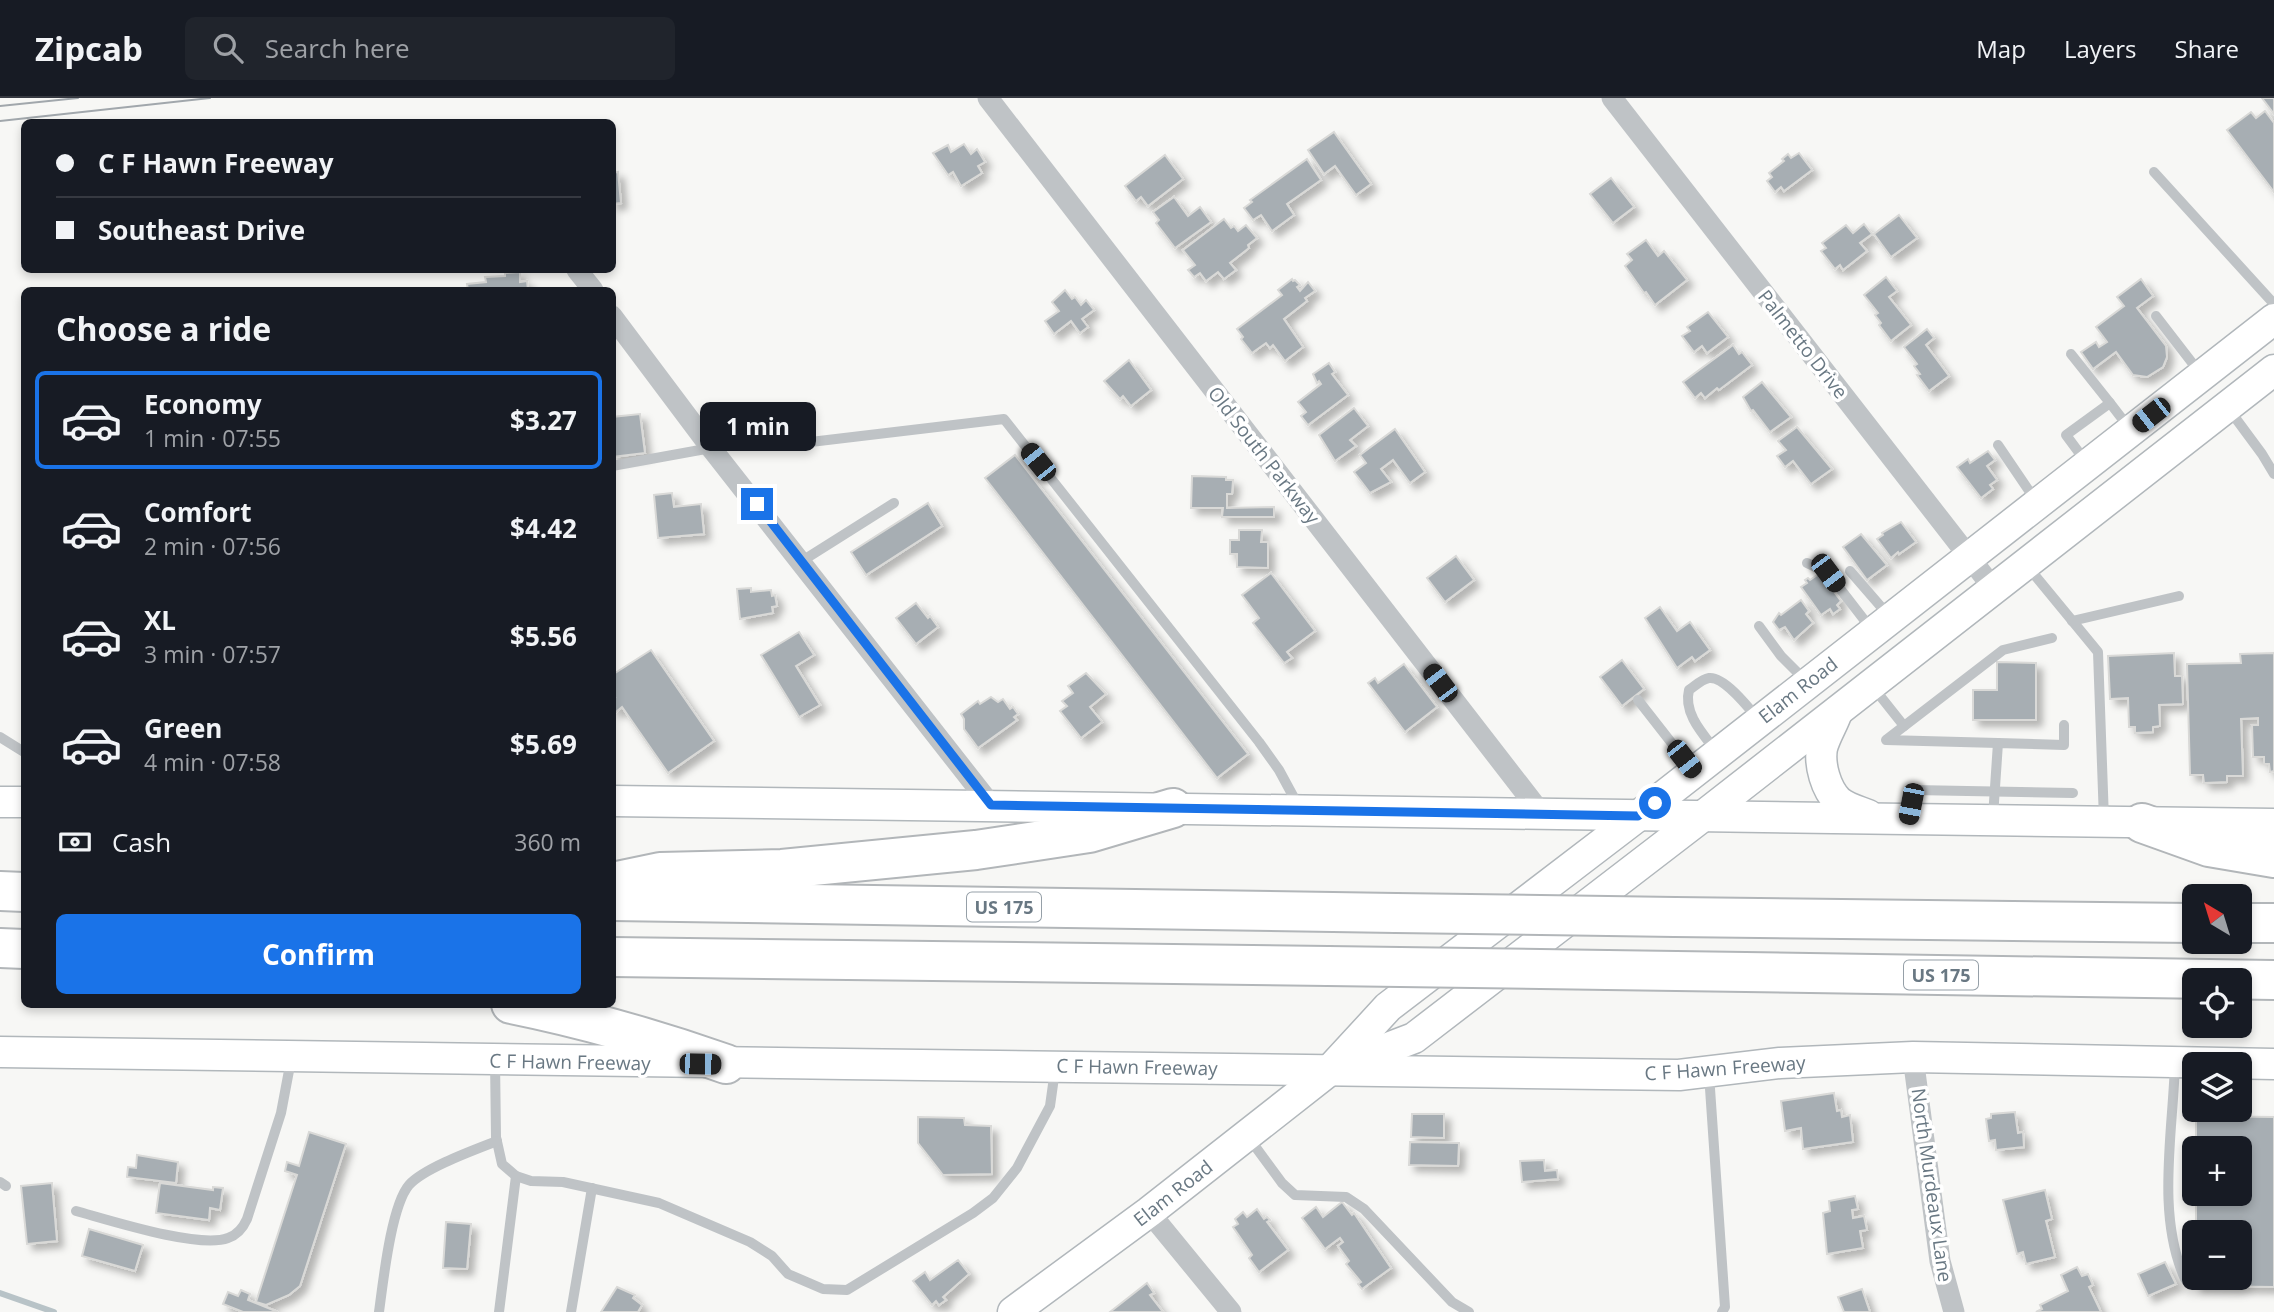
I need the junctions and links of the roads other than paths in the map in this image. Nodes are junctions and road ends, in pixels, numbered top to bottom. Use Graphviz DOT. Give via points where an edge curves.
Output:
graph roads {
  1 [pos="988,98"];
  2 [pos="1612,98"];
  3 [pos="2154,172"];
  4 [pos="2274,304"];
  5 [pos="2157,316"];
  6 [pos="2274,319"];
  7 [pos="616,321"];
  8 [pos="2071,354"];
  9 [pos="2274,370"];
  10 [pos="2196,380"];
  11 [pos="2110,403"];
  12 [pos="2221,412"];
  13 [pos="2131,430"];
  14 [pos="777,446"];
  15 [pos="1998,446"];
  16 [pos="711,447"];
  17 [pos="2088,464"];
  18 [pos="616,465"];
  19 [pos="2274,474"];
  20 [pos="894,503"];
  21 [pos="2037,503"];
  22 [pos="1968,557"];
  23 [pos="802,561"];
  24 [pos="1807,563"];
  25 [pos="2026,564"];
  26 [pos="1850,570"];
  27 [pos="1994,589"];
  28 [pos="2179,596"];
  29 [pos="2072,621"];
  30 [pos="1882,625"];
  31 [pos="1759,626"];
  32 [pos="2052,638"];
  33 [pos="1808,683"];
  34 [pos="1871,685"];
  35 [pos="1638,700"];
  36 [pos="1838,712"];
  37 [pos="1759,721"];
  38 [pos="2064,725"];
  39 [pos="1904,726"];
  40 [pos="0,737"];
  41 [pos="1998,743"];
  42 [pos="21,750"];
  43 [pos="1718,753"];
  44 [pos="1694,772"];
  45 [pos="1995,791"];
  46 [pos="2073,793"];
  47 [pos="616,801"];
  48 [pos="0,802"];
  49 [pos="21,802"];
  50 [pos="991,805"];
  51 [pos="1173,808"];
  52 [pos="1300,810"];
  53 [pos="1541,813"];
  54 [pos="1638,816"];
  55 [pos="1703,816"];
  56 [pos="1874,818"];
  57 [pos="1909,819"];
  58 [pos="1992,820"];
  59 [pos="2104,822"];
  60 [pos="2142,823"];
  61 [pos="2274,824"];
  62 [pos="2274,858"];
  63 [pos="616,880"];
  64 [pos="0,891"];
  65 [pos="21,892"];
  66 [pos="616,901"];
  67 [pos="2182,923"];
  68 [pos="2252,923"];
  69 [pos="2274,923"];
  70 [pos="0,948"];
  71 [pos="21,948"];
  72 [pos="616,957"];
  73 [pos="2274,980"];
  74 [pos="529,1008"];
  75 [pos="0,1052"];
  76 [pos="291,1057"];
  77 [pos="1913,1057"];
  78 [pos="495,1060"];
  79 [pos="2175,1060"];
  80 [pos="726,1064"];
  81 [pos="2274,1064"];
  82 [pos="1056,1066"];
  83 [pos="1330,1070"];
  84 [pos="1709,1072"];
  85 [pos="1247,1135"];
  86 [pos="497,1141"];
  87 [pos="516,1176"];
  88 [pos="592,1188"];
  89 [pos="76,1211"];
  90 [pos="1149,1212"];
  91 [pos="2182,1272"];
  92 [pos="379,1312"];
  93 [pos="499,1312"];
  94 [pos="571,1312"];
  95 [pos="1014,1312"];
  96 [pos="1231,1312"];
  97 [pos="1469,1312"];
  98 [pos="1722,1312"];
  99 [pos="1954,1312"];
  1 -- 53 [label="street, Old South Parkway"];
  2 -- 22 [label="street, Palmetto Drive"];
  3 -- 4 [label="lane"];
  5 -- 10 [label="lane"];
  6 -- 10 [label="main road, Elam Road"];
  7 -- 16 [label="street"];
  8 -- 11 [label="lane"];
  9 -- 12 [label="main road, Elam Road"];
  10 -- 12 [label="main road"];
  10 -- 13 [label="main road, Elam Road"];
  11 -- 13 [label="lane"];
  11 -- 17 [label="lane" via="2066,435"];
  12 -- 19 [label="lane" via="2262,454"];
  12 -- 25 [label="main road, Elam Road"];
  13 -- 17 [label="main road, Elam Road"];
  14 -- 52 [label="lane" via="1004,419 1259,742"];
  15 -- 21 [label="lane"];
  16 -- 18 [label="lane"];
  16 -- 23 [label="street"];
  17 -- 21 [label="main road, Elam Road"];
  20 -- 23 [label="lane"];
  21 -- 22 [label="main road, Elam Road"];
  22 -- 27 [label="street, Palmetto Drive"];
  22 -- 30 [label="main road, Elam Road"];
  23 -- 50 [label="street"];
  24 -- 30 [label="lane" via="1828,573"];
  25 -- 27 [label="main road, Elam Road"];
  25 -- 29 [label="lane"];
  26 -- 30 [label="lane"];
  27 -- 34 [label="main road, Elam Road"];
  28 -- 29 [label="lane"];
  29 -- 59 [label="lane" via="2098,652"];
  30 -- 33 [label="main road, Elam Road"];
  31 -- 33 [label="lane"];
  32 -- 39 [label="lane" via="2003,650"];
  33 -- 37 [label="main road, Elam Road"];
  34 -- 36 [label="main road, Elam Road"];
  34 -- 39 [label="lane"];
  35 -- 44 [label="lane"];
  36 -- 55 [label="main road, Elam Road"];
  36 -- 56 [label="main road" via="1822,749 1826,782 1846,807"];
  37 -- 43 [label="main road, Elam Road"];
  37 -- 43 [label="lane" via="1717,679 1708,678 1689,690 1688,708"];
  38 -- 41 [label="lane" via="2064,745"];
  39 -- 41 [label="lane" via="1886,740"];
  40 -- 42 [label="lane"];
  41 -- 45 [label="lane"];
  43 -- 44 [label="main road, Elam Road"];
  44 -- 54 [label="main road, Elam Road"];
  45 -- 46 [label="lane"];
  45 -- 57 [label="lane" via="1914,790"];
  45 -- 58 [label="lane"];
  47 -- 50 [label="main road"];
  48 -- 49 [label="main road"];
  50 -- 51 [label="main road"];
  51 -- 52 [label="main road"];
  51 -- 63 [label="highway" via="1089,833 976,850 782,869 660,872"];
  52 -- 53 [label="main road"];
  53 -- 54 [label="main road"];
  54 -- 55 [label="main road"];
  54 -- 83 [label="main road, Elam Road" via="1388,1007"];
  55 -- 56 [label="main road"];
  55 -- 83 [label="main road, Elam Road" via="1414,1038"];
  56 -- 57 [label="main road"];
  57 -- 58 [label="main road"];
  58 -- 59 [label="main road"];
  59 -- 60 [label="main road"];
  60 -- 61 [label="main road"];
  60 -- 62 [label="highway" via="2209,847"];
  64 -- 65 [label="highway"];
  66 -- 67 [label="highway, US 175, bridge"];
  68 -- 69 [label="highway"];
  70 -- 71 [label="highway"];
  72 -- 73 [label="highway, US 175, bridge"];
  74 -- 80 [label="highway" via="661,1041"];
  75 -- 76 [label="main road, C F Hawn Freeway"];
  76 -- 78 [label="main road, C F Hawn Freeway"];
  76 -- 89 [label="lane" via="281,1114 247,1219 236,1234 220,1241 178,1238"];
  77 -- 79 [label="main road, C F Hawn Freeway"];
  77 -- 84 [label="main road, C F Hawn Freeway" via="1780,1063"];
  77 -- 99 [label="street, North Murdeaux Lane" via="1940,1261"];
  78 -- 80 [label="main road, C F Hawn Freeway"];
  78 -- 86 [label="lane"];
  79 -- 81 [label="main road, C F Hawn Freeway"];
  79 -- 91 [label="lane" via="2167,1182 2176,1259"];
  80 -- 82 [label="main road, C F Hawn Freeway"];
  82 -- 83 [label="main road, C F Hawn Freeway"];
  82 -- 88 [label="lane" via="1050,1107 1017,1168 993,1198 847,1290 823,1289 788,1274 750,1242 659,1203"];
  83 -- 84 [label="main road, C F Hawn Freeway"];
  83 -- 85 [label="main road, Elam Road"];
  84 -- 98 [label="lane"];
  85 -- 90 [label="main road, Elam Road"];
  85 -- 97 [label="lane" via="1295,1195 1346,1197 1364,1209 1451,1303"];
  86 -- 87 [label="lane" via="502,1164"];
  86 -- 92 [label="lane" via="452,1160 407,1187 392,1232"];
  87 -- 88 [label="lane"];
  87 -- 93 [label="lane"];
  88 -- 94 [label="lane"];
  90 -- 95 [label="main road, Elam Road"];
  90 -- 96 [label="street"];
}
